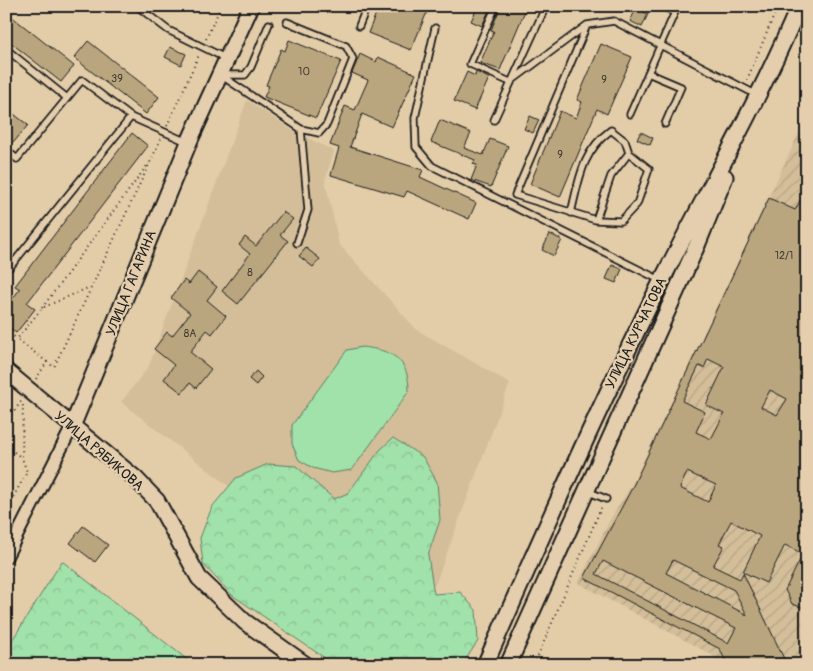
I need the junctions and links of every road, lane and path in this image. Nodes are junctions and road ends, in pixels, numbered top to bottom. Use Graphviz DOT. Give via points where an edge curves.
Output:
graph roads {
  1 [pos="137,6"];
  2 [pos="220,6"];
  3 [pos="251,6"];
  4 [pos="367,6"];
  5 [pos="496,6"];
  6 [pos="546,6"];
  7 [pos="661,6"];
  8 [pos="778,6"];
  9 [pos="799,6"];
  10 [pos="287,22"];
  11 [pos="269,24"];
  12 [pos="588,25"];
  13 [pos="359,26"];
  14 [pos="435,28"];
  15 [pos="661,45"];
  16 [pos="203,48"];
  17 [pos="6,50"];
  18 [pos="227,59"];
  19 [pos="648,73"];
  20 [pos="220,75"];
  21 [pos="510,82"];
  22 [pos="744,88"];
  23 [pos="759,96"];
  24 [pos="67,98"];
  25 [pos="630,114"];
  26 [pos="131,118"];
  27 [pos="494,120"];
  28 [pos="665,124"];
  29 [pos="301,129"];
  30 [pos="164,132"];
  31 [pos="189,142"];
  32 [pos="6,150"];
  33 [pos="629,153"];
  34 [pos="151,160"];
  35 [pos="571,212"];
  36 [pos="596,220"];
  37 [pos="297,243"];
  38 [pos="6,264"];
  39 [pos="662,280"];
  40 [pos="92,286"];
  41 [pos="42,308"];
  42 [pos="6,330"];
  43 [pos="17,339"];
  44 [pos="47,362"];
  45 [pos="6,371"];
  46 [pos="28,390"];
  47 [pos="6,423"];
  48 [pos="592,425"];
  49 [pos="72,427"];
  50 [pos="610,434"];
  51 [pos="6,446"];
  52 [pos="22,458"];
  53 [pos="585,491"];
  54 [pos="606,500"];
  55 [pos="6,510"];
  56 [pos="6,557"];
  57 [pos="306,665"];
  58 [pos="485,665"];
  59 [pos="508,665"];
  60 [pos="534,665"];
  1 -- 16 [label="lane" via="168,30"];
  2 -- 16 [label="path"];
  3 -- 18 [label="main road, УЛИЦА ГАГАРИНА"];
  4 -- 13 [label="lane"];
  5 -- 21 [label="lane" via="470,64"];
  6 -- 21 [label="lane"];
  7 -- 15 [label="lane" via="675,12"];
  8 -- 22 [label="path"];
  9 -- 23 [label="main road, УЛИЦА КУРЧАТОВА"];
  10 -- 29 [label="lane" via="346,46 353,59 327,124 319,134"];
  11 -- 20 [label="lane" via="251,67 244,75"];
  12 -- 15 [label="lane" via="614,22"];
  12 -- 21 [label="lane"];
  12 -- 35 [label="lane" via="515,195"];
  14 -- 39 [label="lane" via="415,118 416,147 432,166"];
  15 -- 19 [label="lane"];
  15 -- 22 [label="lane"];
  16 -- 18 [label="lane"];
  16 -- 30 [label="path"];
  17 -- 24 [label="lane"];
  18 -- 20 [label="main road, УЛИЦА ГАГАРИНА"];
  19 -- 25 [label="lane"];
  19 -- 28 [label="lane" via="681,87"];
  20 -- 29 [label="lane"];
  20 -- 31 [label="main road, УЛИЦА ГАГАРИНА"];
  21 -- 27 [label="lane"];
  22 -- 23 [label="lane"];
  23 -- 39 [label="main road, УЛИЦА КУРЧАТОВА"];
  23 -- 50 [label="main road" via="694,252"];
  24 -- 26 [label="lane" via="82,80"];
  24 -- 32 [label="lane" via="17,159"];
  26 -- 30 [label="lane"];
  26 -- 38 [label="lane" via="10,267"];
  29 -- 37 [label="lane" via="308,210"];
  30 -- 31 [label="lane"];
  30 -- 34 [label="path"];
  31 -- 49 [label="main road, УЛИЦА ГАГАРИНА"];
  33 -- 35 [label="lane" via="625,141 611,130 597,140 584,162"];
  33 -- 36 [label="lane" via="611,176"];
  33 -- 36 [label="lane" via="649,169 637,204 621,221"];
  34 -- 40 [label="path"];
  34 -- 41 [label="path"];
  35 -- 36 [label="lane"];
  39 -- 48 [label="main road, УЛИЦА КУРЧАТОВА"];
  40 -- 41 [label="path"];
  40 -- 44 [label="path" via="54,367"];
  41 -- 43 [label="path"];
  42 -- 43 [label="path"];
  43 -- 44 [label="path"];
  44 -- 46 [label="path"];
  45 -- 46 [label="main road, УЛИЦА РЯБИКОВА"];
  46 -- 49 [label="main road, УЛИЦА РЯБИКОВА"];
  47 -- 52 [label="path" via="23,398"];
  48 -- 50 [label="main road"];
  48 -- 58 [label="main road, УЛИЦА КУРЧАТОВА"];
  49 -- 56 [label="street, УЛИЦА ГАГАРИНА"];
  49 -- 57 [label="main road, УЛИЦА РЯБИКОВА" via="135,478 157,501 199,578 245,622"];
  50 -- 53 [label="main road"];
  51 -- 52 [label="path"];
  52 -- 55 [label="path" via="27,472"];
  53 -- 54 [label="lane"];
  53 -- 59 [label="main road"];
  54 -- 60 [label="path"];
}
